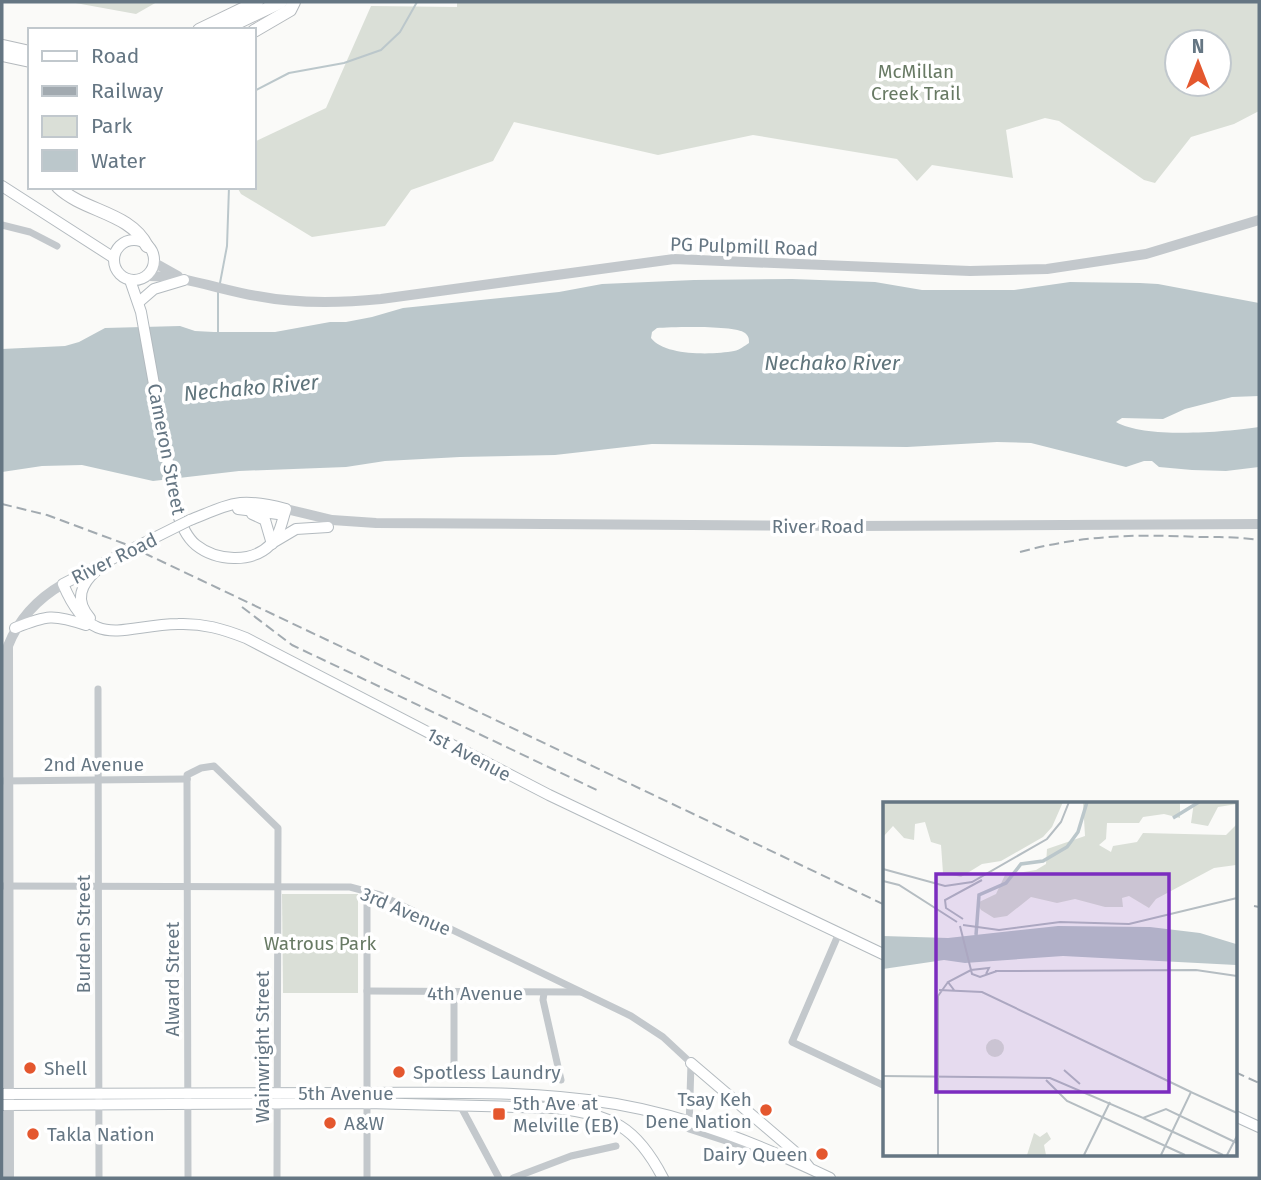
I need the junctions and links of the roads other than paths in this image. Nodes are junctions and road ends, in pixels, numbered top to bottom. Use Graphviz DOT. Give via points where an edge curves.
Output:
graph roads {
  1 [pos="257,2"];
  2 [pos="281,2"];
  3 [pos="294,2"];
  4 [pos="203,28"];
  5 [pos="226,28"];
  6 [pos="256,30"];
  7 [pos="2,46"];
  8 [pos="28,52"];
  9 [pos="2,55"];
  10 [pos="28,61"];
  11 [pos="2,186"];
  12 [pos="60,189"];
  13 [pos="1259,220"];
  14 [pos="2,225"];
  15 [pos="84,237"];
  16 [pos="57,246"];
  17 [pos="147,246"];
  18 [pos="119,247"];
  19 [pos="114,258"];
  20 [pos="153,262"];
  21 [pos="145,276"];
  22 [pos="130,280"];
  23 [pos="184,280"];
  24 [pos="140,307"];
  25 [pos="226,511"];
  26 [pos="285,512"];
  27 [pos="203,515"];
  28 [pos="376,523"];
  29 [pos="1259,524"];
  30 [pos="328,527"];
  31 [pos="272,544"];
  32 [pos="106,562"];
  33 [pos="63,583"];
  34 [pos="15,628"];
  35 [pos="99,628"];
  36 [pos="98,689"];
  37 [pos="187,779"];
  38 [pos="98,780"];
  39 [pos="5,781"];
  40 [pos="5,887"];
  41 [pos="98,887"];
  42 [pos="187,887"];
  43 [pos="278,887"];
  44 [pos="367,892"];
  45 [pos="839,933"];
  46 [pos="883,954"];
  47 [pos="367,991"];
  48 [pos="584,992"];
  49 [pos="454,993"];
  50 [pos="544,993"];
  51 [pos="691,1063"];
  52 [pos="454,1069"];
  53 [pos="561,1080"];
  54 [pos="883,1085"];
  55 [pos="454,1093"];
  56 [pos="188,1098"];
  57 [pos="277,1098"];
  58 [pos="367,1098"];
  59 [pos="6,1099"];
  60 [pos="99,1099"];
  61 [pos="460,1104"];
  62 [pos="1236,1116"];
  63 [pos="688,1121"];
  64 [pos="1259,1127"];
  65 [pos="616,1146"];
  66 [pos="811,1169"];
  67 [pos="9,1178"];
  68 [pos="99,1178"];
  69 [pos="188,1178"];
  70 [pos="277,1178"];
  71 [pos="368,1178"];
  72 [pos="499,1178"];
  73 [pos="513,1178"];
  74 [pos="663,1178"];
  75 [pos="830,1178"];
  1 -- 4 [label="highway"];
  2 -- 5 [label="highway"];
  3 -- 6 [label="highway" via="290,10"];
  7 -- 8 [label="highway"];
  9 -- 10 [label="highway"];
  11 -- 15 [label="main road"];
  12 -- 17 [label="highway" via="130,224"];
  13 -- 23 [label="street, PG Pulpmill Road" via="1146,254 1047,269 970,271 674,259 350,302 295,301"];
  14 -- 16 [label="street"];
  15 -- 18 [label="main road"];
  15 -- 19 [label="main road"];
  17 -- 18 [label="main road" via="136,240"];
  17 -- 20 [label="main road"];
  18 -- 19 [label="main road"];
  19 -- 22 [label="main road" via="117,271"];
  20 -- 21 [label="main road"];
  20 -- 23 [label="street"];
  21 -- 22 [label="main road"];
  21 -- 23 [label="street"];
  21 -- 24 [label="main road, Cameron Street"];
  22 -- 24 [label="main road, Cameron Street"];
  23 -- 24 [label="main road" via="154,289"];
  24 -- 31 [label="main road, Cameron Street" via="177,512 185,532 208,553 237,558"];
  25 -- 26 [label="main road, River Road"];
  25 -- 27 [label="main road, River Road"];
  25 -- 31 [label="main road" via="261,516"];
  26 -- 27 [label="main road, River Road" via="240,502"];
  26 -- 28 [label="street, River Road"];
  26 -- 30 [label="street, River Road"];
  26 -- 31 [label="main road"];
  27 -- 32 [label="main road, River Road, bridge"];
  28 -- 29 [label="street, River Road"];
  28 -- 30 [label="street, River Road"];
  30 -- 31 [label="main road, Cameron Street" via="296,528"];
  32 -- 33 [label="main road, River Road"];
  32 -- 35 [label="main road" via="81,589 80,602"];
  33 -- 34 [label="street" via="29,609"];
  33 -- 35 [label="main road" via="79,616"];
  34 -- 35 [label="main road, 1st Avenue" via="53,616"];
  34 -- 39 [label="street" via="7,661"];
  35 -- 45 [label="main road, 1st Avenue" via="120,631 174,624 222,628 549,795"];
  36 -- 38 [label="street, Burden Street"];
  37 -- 38 [label="street, 2nd Avenue"];
  37 -- 42 [label="street, Alward Street"];
  37 -- 43 [label="street, Wainwright Street" via="201,768 214,766 278,828"];
  38 -- 39 [label="street, 2nd Avenue"];
  38 -- 41 [label="street, Burden Street"];
  39 -- 40 [label="street"];
  40 -- 41 [label="street, 3rd Avenue"];
  40 -- 59 [label="street"];
  41 -- 42 [label="street, 3rd Avenue"];
  41 -- 60 [label="street, Burden Street"];
  42 -- 43 [label="street, 3rd Avenue"];
  42 -- 56 [label="street, Alward Street"];
  43 -- 44 [label="street, 3rd Avenue" via="350,887"];
  43 -- 57 [label="street, Wainwright Street"];
  44 -- 47 [label="street"];
  44 -- 48 [label="street, 3rd Avenue"];
  45 -- 46 [label="main road, 1st Avenue"];
  45 -- 54 [label="street" via="792,1042"];
  47 -- 49 [label="street, 4th Avenue"];
  47 -- 58 [label="street"];
  48 -- 50 [label="street, 4th Avenue"];
  48 -- 51 [label="street, 3rd Avenue" via="647,1025"];
  49 -- 50 [label="street, 4th Avenue"];
  49 -- 52 [label="street"];
  50 -- 53 [label="street"];
  51 -- 63 [label="street"];
  51 -- 66 [label="main road"];
  55 -- 58 [label="main road, 5th Avenue"];
  55 -- 61 [label="street"];
  55 -- 63 [label="main road, 5th Avenue" via="576,1098"];
  56 -- 57 [label="main road, 5th Avenue"];
  56 -- 60 [label="main road, 5th Avenue"];
  56 -- 69 [label="street, Alward Street"];
  57 -- 58 [label="main road, 5th Avenue"];
  57 -- 70 [label="street, Wainwright Street"];
  58 -- 61 [label="main road, 5th Avenue"];
  58 -- 71 [label="street"];
  59 -- 60 [label="main road, 5th Avenue"];
  59 -- 67 [label="street"];
  60 -- 68 [label="street, Burden Street"];
  61 -- 72 [label="street"];
  61 -- 74 [label="main road, 5th Avenue" via="555,1108 604,1117 641,1143"];
  62 -- 64 [label="main road"];
  63 -- 66 [label="main road, 5th Avenue"];
  65 -- 73 [label="street" via="570,1156"];
  66 -- 75 [label="main road"];
}
